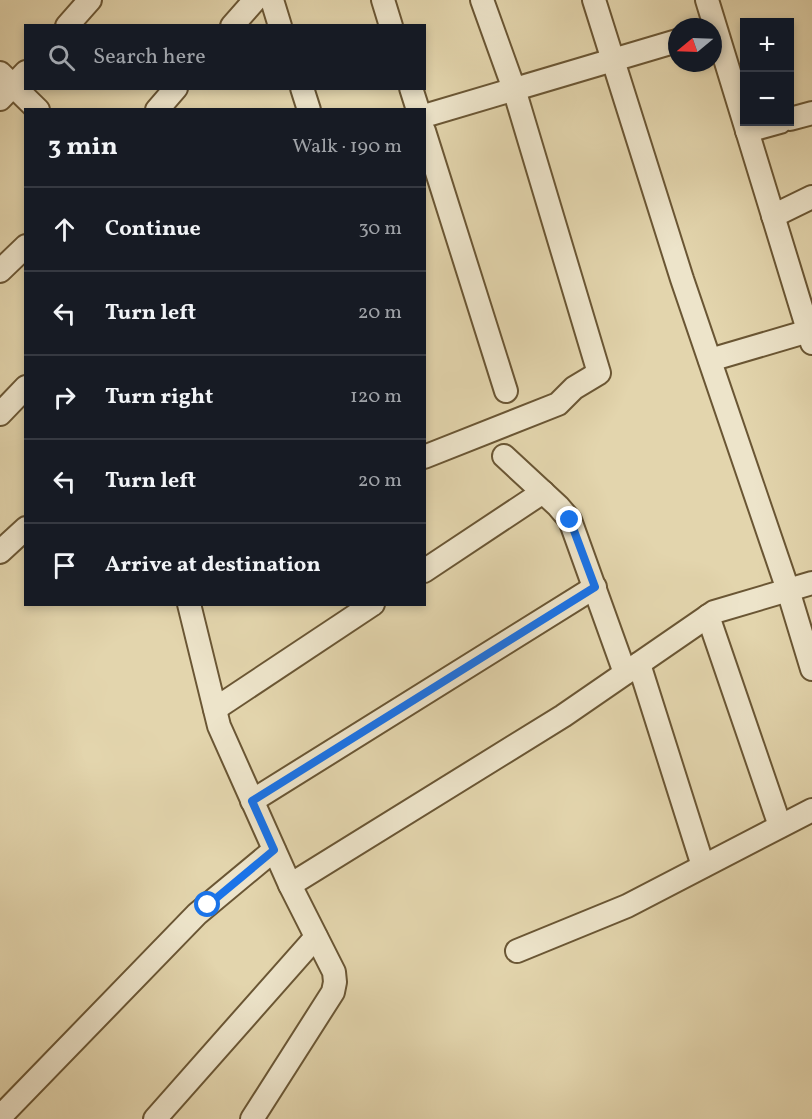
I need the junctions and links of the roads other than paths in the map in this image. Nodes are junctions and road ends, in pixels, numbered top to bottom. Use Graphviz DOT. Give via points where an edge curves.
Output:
graph roads {
  1 [pos="90,0"];
  2 [pos="255,0"];
  3 [pos="272,0"];
  4 [pos="383,0"];
  5 [pos="482,0"];
  6 [pos="594,0"];
  7 [pos="707,0"];
  8 [pos="711,18"];
  9 [pos="69,24"];
  10 [pos="234,24"];
  11 [pos="279,24"];
  12 [pos="390,24"];
  13 [pos="668,44"];
  14 [pos="722,54"];
  15 [pos="613,60"];
  16 [pos="10,82"];
  17 [pos="174,90"];
  18 [pos="303,90"];
  19 [pos="412,90"];
  20 [pos="514,90"];
  21 [pos="37,108"];
  22 [pos="159,108"];
  23 [pos="308,108"];
  24 [pos="417,108"];
  25 [pos="812,113"];
  26 [pos="426,115"];
  27 [pos="794,118"];
  28 [pos="765,126"];
  29 [pos="747,131"];
  30 [pos="426,137"];
  31 [pos="812,197"];
  32 [pos="773,216"];
  33 [pos="24,248"];
  34 [pos="0,271"];
  35 [pos="811,335"];
  36 [pos="710,360"];
  37 [pos="24,389"];
  38 [pos="506,391"];
  39 [pos="0,414"];
  40 [pos="504,456"];
  41 [pos="426,457"];
  42 [pos="543,492"];
  43 [pos="24,530"];
  44 [pos="0,552"];
  45 [pos="426,570"];
  46 [pos="812,583"];
  47 [pos="595,587"];
  48 [pos="788,590"];
  49 [pos="189,606"];
  50 [pos="371,606"];
  51 [pos="708,616"];
  52 [pos="632,669"];
  53 [pos="812,669"];
  54 [pos="215,709"];
  55 [pos="252,801"];
  56 [pos="812,810"];
  57 [pos="780,826"];
  58 [pos="274,850"];
  59 [pos="703,866"];
  60 [pos="290,885"];
  61 [pos="316,938"];
  62 [pos="517,951"];
  63 [pos="0,1117"];
  64 [pos="155,1119"];
  65 [pos="252,1119"];
  1 -- 9 [label="street"];
  2 -- 10 [label="street"];
  3 -- 11 [label="street"];
  4 -- 12 [label="street"];
  5 -- 20 [label="street"];
  6 -- 15 [label="street"];
  7 -- 8 [label="street"];
  13 -- 15 [label="street"];
  14 -- 29 [label="street"];
  15 -- 20 [label="street"];
  15 -- 36 [label="street"];
  16 -- 21 [label="street"];
  17 -- 22 [label="street"];
  18 -- 23 [label="street"];
  19 -- 24 [label="street"];
  20 -- 26 [label="street"];
  20 -- 41 [label="street" via="599,373 548,409"];
  25 -- 27 [label="street"];
  28 -- 29 [label="street"];
  29 -- 32 [label="street"];
  30 -- 38 [label="street"];
  31 -- 32 [label="street"];
  32 -- 35 [label="street"];
  33 -- 34 [label="street"];
  35 -- 36 [label="street"];
  36 -- 48 [label="street"];
  37 -- 39 [label="street"];
  40 -- 42 [label="street"];
  42 -- 45 [label="street"];
  42 -- 47 [label="street" via="570,520"];
  43 -- 44 [label="street"];
  46 -- 48 [label="street"];
  47 -- 52 [label="street"];
  47 -- 55 [label="street"];
  48 -- 51 [label="street"];
  48 -- 53 [label="street"];
  49 -- 54 [label="street"];
  50 -- 54 [label="street"];
  51 -- 52 [label="street"];
  51 -- 57 [label="street"];
  52 -- 59 [label="street"];
  52 -- 60 [label="street" via="564,716"];
  54 -- 55 [label="street"];
  55 -- 58 [label="street"];
  56 -- 57 [label="street"];
  57 -- 59 [label="street"];
  58 -- 60 [label="street"];
  58 -- 63 [label="street" via="197,914"];
  59 -- 62 [label="street" via="627,906"];
  60 -- 61 [label="street"];
  61 -- 64 [label="street"];
  61 -- 65 [label="street" via="334,972 333,992"];
}
